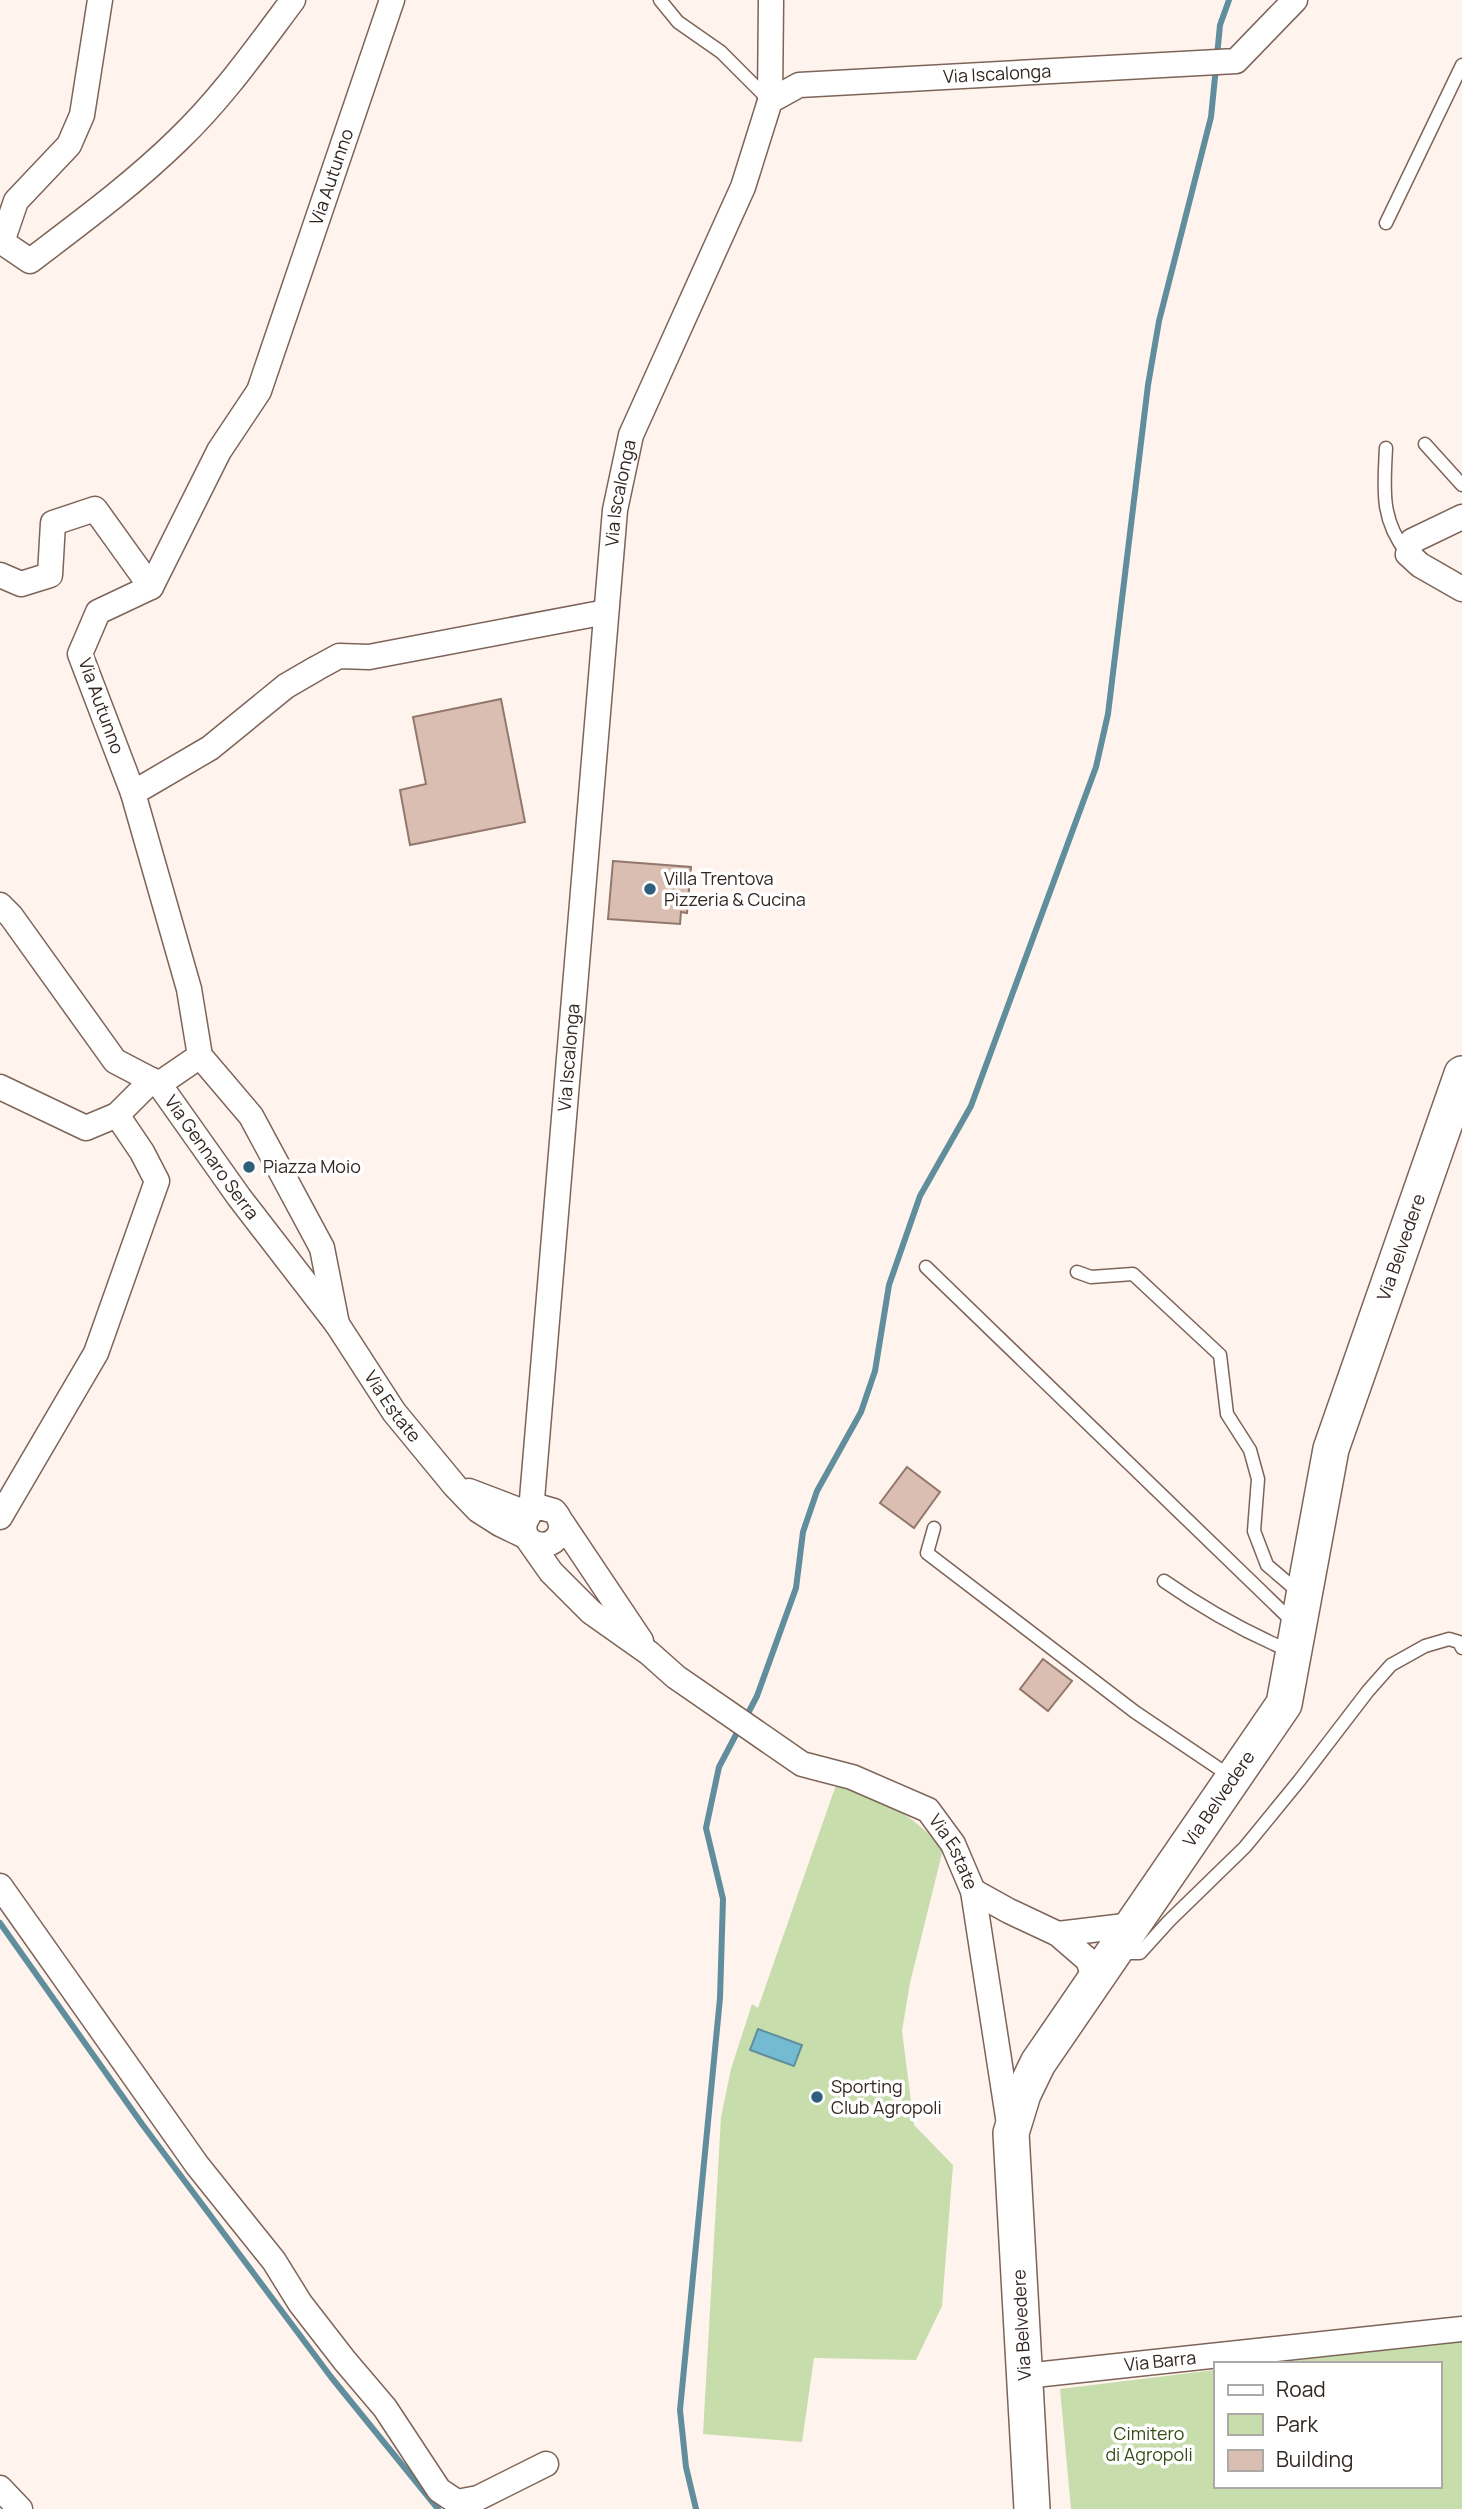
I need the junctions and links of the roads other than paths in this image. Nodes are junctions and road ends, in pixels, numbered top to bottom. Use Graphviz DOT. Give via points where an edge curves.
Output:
graph roads {
  1 [pos="100,0"];
  2 [pos="293,0"];
  3 [pos="392,0"];
  4 [pos="660,0"];
  5 [pos="771,0"];
  6 [pos="1295,0"];
  7 [pos="1462,65"];
  8 [pos="770,101"];
  9 [pos="1386,223"];
  10 [pos="1425,444"];
  11 [pos="1386,447"];
  12 [pos="1462,485"];
  13 [pos="1462,517"];
  14 [pos="1408,554"];
  15 [pos="0,575"];
  16 [pos="151,587"];
  17 [pos="1462,589"];
  18 [pos="606,612"];
  19 [pos="133,793"];
  20 [pos="0,905"];
  21 [pos="200,1056"];
  22 [pos="1462,1074"];
  23 [pos="156,1082"];
  24 [pos="0,1087"];
  25 [pos="117,1115"];
  26 [pos="926,1268"];
  27 [pos="1077,1272"];
  28 [pos="337,1324"];
  29 [pos="0,1517"];
  30 [pos="539,1522"];
  31 [pos="934,1528"];
  32 [pos="1164,1581"];
  33 [pos="1299,1625"];
  34 [pos="1461,1643"];
  35 [pos="649,1653"];
  36 [pos="1234,1778"];
  37 [pos="0,1886"];
  38 [pos="973,1891"];
  39 [pos="1133,1924"];
  40 [pos="1058,1934"];
  41 [pos="1104,1966"];
  42 [pos="1011,2133"];
  43 [pos="1462,2329"];
  44 [pos="1025,2376"];
  45 [pos="546,2464"];
  46 [pos="0,2488"];
  47 [pos="20,2509"];
  48 [pos="1032,2509"];
  1 -- 2 [label="street" via="82,115 69,145 16,201 2,242 30,261 179,140 240,71"];
  3 -- 16 [label="street, Via Autunno" via="260,391 219,451"];
  4 -- 8 [label="lane" via="678,22 722,52"];
  5 -- 8 [label="street"];
  6 -- 8 [label="street, Via Iscalonga" via="1236,61 800,85"];
  7 -- 9 [label="lane"];
  8 -- 18 [label="street, Via Iscalonga" via="743,187 631,435 615,510"];
  10 -- 12 [label="lane"];
  11 -- 14 [label="lane" via="1383,495 1394,537"];
  13 -- 14 [label="street" via="1412,541"];
  14 -- 17 [label="street"];
  15 -- 16 [label="street" via="21,584 50,575 54,523 95,509"];
  16 -- 19 [label="street, Via Autunno" via="98,612 80,654"];
  18 -- 19 [label="street" via="369,657 339,656 286,686 209,748"];
  18 -- 30 [label="street, Via Iscalonga" via="534,1464"];
  19 -- 21 [label="street, Via Autunno" via="188,989"];
  20 -- 23 [label="street, Via Gennaro Serra" via="115,1061"];
  21 -- 23 [label="street"];
  21 -- 28 [label="street" via="251,1116 322,1248"];
  22 -- 33 [label="street, Via Belvedere" via="1331,1449"];
  23 -- 25 [label="street"];
  23 -- 28 [label="street, Via Gennaro Serra"];
  24 -- 25 [label="street" via="86,1128"];
  25 -- 29 [label="street" via="157,1181 96,1353"];
  26 -- 33 [label="lane"];
  27 -- 33 [label="lane" via="1091,1277 1133,1275 1220,1355 1227,1414 1250,1450 1258,1479 1254,1531"];
  28 -- 30 [label="street, Via Estate" via="394,1412 455,1486"];
  30 -- 35 [label="street, Via Estate"];
  30 -- 35 [label="street, Via Estate" via="551,1572 591,1612"];
  31 -- 36 [label="lane" via="928,1553 1135,1712"];
  32 -- 33 [label="lane" via="1258,1637"];
  33 -- 36 [label="street, Via Belvedere" via="1284,1704"];
  34 -- 41 [label="lane" via="1449,1639 1425,1646 1391,1665 1245,1847 1140,1954"];
  35 -- 38 [label="street, Via Estate" via="676,1677 802,1764 852,1777 928,1810 953,1844"];
  36 -- 39 [label="street, Via Belvedere"];
  37 -- 45 [label="street" via="197,2165 274,2261 315,2323 385,2407 439,2490 457,2502 478,2498"];
  38 -- 40 [label="street"];
  38 -- 42 [label="street, Via Estate"];
  39 -- 40 [label="street"];
  39 -- 41 [label="street, Via Belvedere"];
  40 -- 41 [label="street" via="1088,1960"];
  41 -- 42 [label="street, Via Belvedere" via="1038,2063"];
  42 -- 44 [label="street, Via Belvedere"];
  43 -- 44 [label="street, Via Barra"];
  44 -- 48 [label="street, Via Belvedere"];
  46 -- 47 [label="street"];
}
